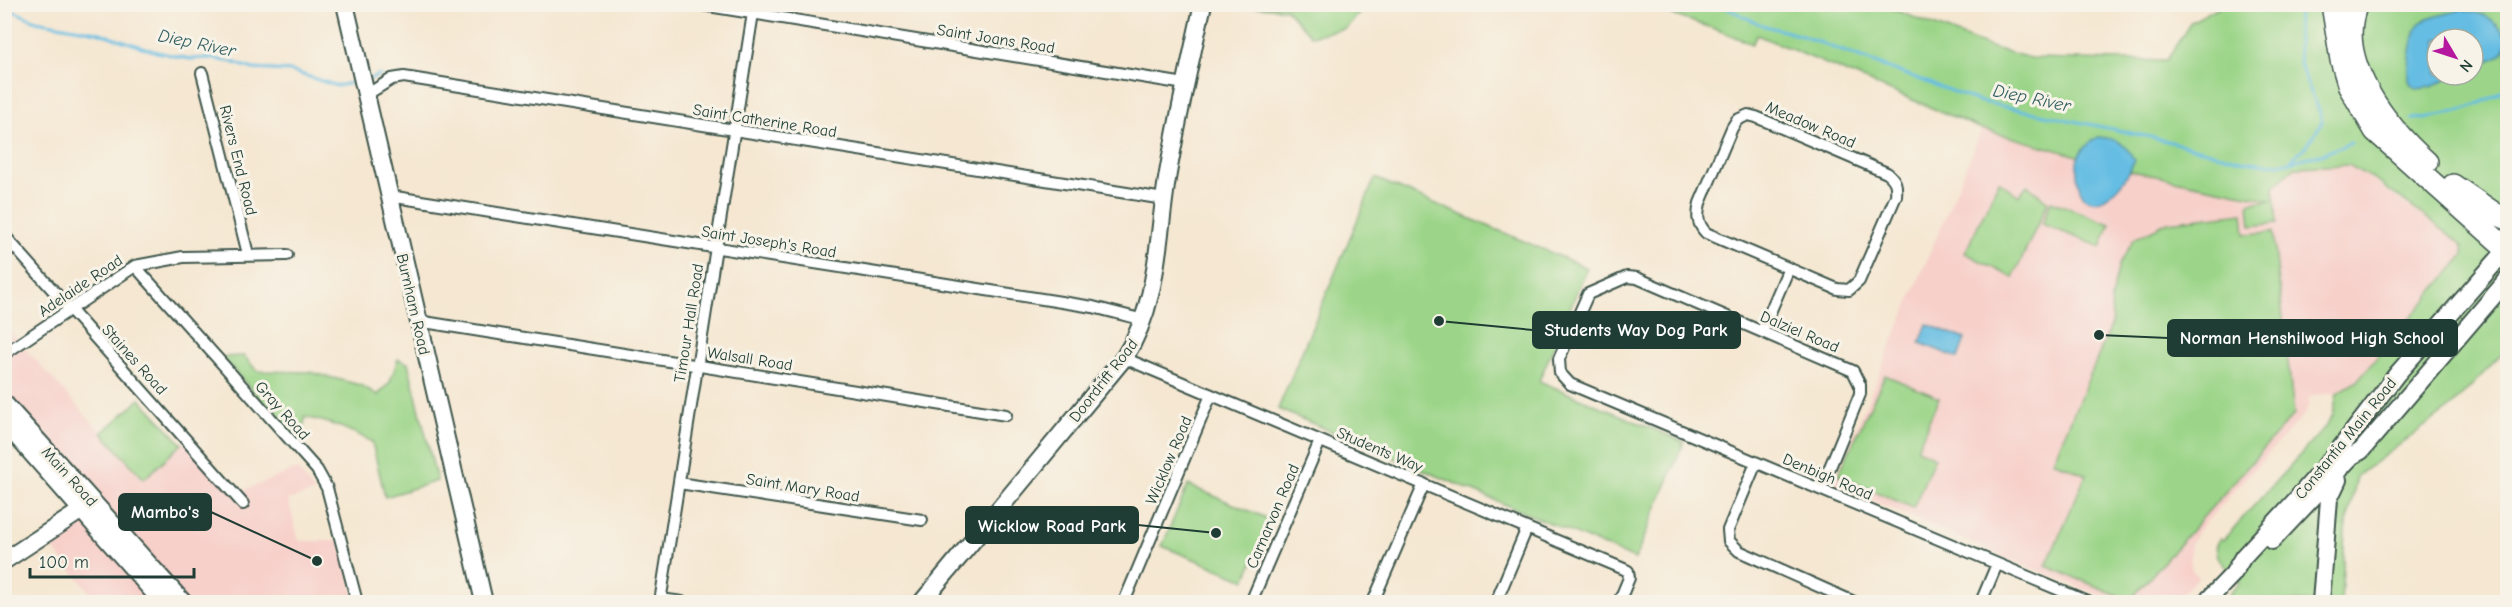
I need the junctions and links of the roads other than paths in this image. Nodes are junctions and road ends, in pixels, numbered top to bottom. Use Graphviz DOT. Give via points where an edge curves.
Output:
graph roads {
  1 [pos="345,4"];
  2 [pos="696,4"];
  3 [pos="1203,4"];
  4 [pos="2332,4"];
  5 [pos="2357,4"];
  6 [pos="753,13"];
  7 [pos="202,73"];
  8 [pos="363,84"];
  9 [pos="1185,84"];
  10 [pos="735,130"];
  11 [pos="2453,185"];
  12 [pos="388,196"];
  13 [pos="1164,199"];
  14 [pos="2508,219"];
  15 [pos="2508,234"];
  16 [pos="4,235"];
  17 [pos="716,248"];
  18 [pos="2507,249"];
  19 [pos="248,254"];
  20 [pos="286,255"];
  21 [pos="135,266"];
  22 [pos="1788,268"];
  23 [pos="2508,279"];
  24 [pos="70,309"];
  25 [pos="1144,320"];
  26 [pos="418,321"];
  27 [pos="1762,331"];
  28 [pos="4,354"];
  29 [pos="1124,358"];
  30 [pos="697,365"];
  31 [pos="1560,374"];
  32 [pos="1211,395"];
  33 [pos="4,403"];
  34 [pos="1006,415"];
  35 [pos="4,422"];
  36 [pos="1320,441"];
  37 [pos="2338,451"];
  38 [pos="2361,451"];
  39 [pos="1756,463"];
  40 [pos="679,483"];
  41 [pos="1424,484"];
  42 [pos="1821,489"];
  43 [pos="2317,496"];
  44 [pos="243,504"];
  45 [pos="88,507"];
  46 [pos="922,520"];
  47 [pos="2325,524"];
  48 [pos="1527,528"];
  49 [pos="4,561"];
  50 [pos="1997,564"];
  51 [pos="2233,574"];
  52 [pos="660,601"];
  53 [pos="1854,602"];
  54 [pos="162,603"];
  55 [pos="183,603"];
  56 [pos="357,603"];
  57 [pos="484,603"];
  58 [pos="682,603"];
  59 [pos="922,603"];
  60 [pos="1124,603"];
  61 [pos="1251,603"];
  62 [pos="1373,603"];
  63 [pos="1496,603"];
  64 [pos="1619,603"];
  65 [pos="1981,603"];
  66 [pos="2088,603"];
  67 [pos="2206,603"];
  68 [pos="2321,603"];
  1 -- 8 [label="main road, Burnham Road"];
  2 -- 6 [label="street, Saint Joans Road"];
  3 -- 9 [label="main road, Doordrift Road"];
  4 -- 18 [label="highway" via="2349,87 2375,131"];
  5 -- 11 [label="highway" via="2353,24 2355,56 2375,104 2401,136"];
  6 -- 9 [label="street, Saint Joans Road"];
  6 -- 10 [label="street, Timour Hall Road"];
  7 -- 19 [label="street, Rivers End Road"];
  8 -- 10 [label="street, Saint Catherine Road" via="404,77"];
  8 -- 12 [label="main road, Burnham Road"];
  9 -- 13 [label="main road, Doordrift Road"];
  10 -- 13 [label="street, Saint Catherine Road"];
  10 -- 17 [label="street, Timour Hall Road"];
  11 -- 14 [label="highway"];
  11 -- 15 [label="highway"];
  12 -- 17 [label="street, Saint Joseph's Road"];
  12 -- 26 [label="main road, Burnham Road"];
  13 -- 25 [label="main road, Doordrift Road" via="1152,290"];
  16 -- 24 [label="street, Staines Road"];
  17 -- 25 [label="street, Saint Joseph's Road" via="1093,307"];
  17 -- 30 [label="street, Timour Hall Road"];
  18 -- 37 [label="main road, Constantia Main Road" via="2397,374"];
  19 -- 20 [label="street, Adelaide Road"];
  19 -- 21 [label="street, Adelaide Road" via="183,257"];
  21 -- 24 [label="street, Adelaide Road"];
  21 -- 56 [label="street, Gray Road" via="317,470 327,488"];
  22 -- 22 [label="street, Meadow Road" via="1706,233 1698,220 1705,192 1732,128 1742,117 1756,117 1887,173 1897,187 1854,286 1844,291"];
  22 -- 27 [label="street"];
  23 -- 38 [label="main road, Constantia Main Road"];
  24 -- 28 [label="street, Adelaide Road"];
  24 -- 44 [label="street, Staines Road"];
  25 -- 29 [label="main road, Doordrift Road"];
  26 -- 30 [label="street, Walsall Road"];
  26 -- 57 [label="main road, Burnham Road"];
  27 -- 31 [label="street, Dalziel Road" via="1637,278 1626,277 1584,299 1559,359"];
  27 -- 42 [label="street, Dalziel Road" via="1848,368 1857,376 1860,394"];
  29 -- 32 [label="street, Students Way"];
  29 -- 59 [label="main road, Doordrift Road"];
  30 -- 34 [label="street, Walsall Road"];
  30 -- 40 [label="street, Timour Hall Road"];
  31 -- 39 [label="street, Denbigh Road" via="1569,384"];
  32 -- 36 [label="street, Students Way"];
  32 -- 60 [label="street, Wicklow Road"];
  33 -- 45 [label="main road, Main Road"];
  35 -- 45 [label="main road, Main Road"];
  36 -- 41 [label="street, Students Way"];
  36 -- 61 [label="street, Carnarvon Road"];
  37 -- 43 [label="main road"];
  37 -- 51 [label="main road, Constantia Main Road" via="2243,557"];
  38 -- 43 [label="main road, Constantia Main Road"];
  38 -- 47 [label="main road" via="2331,492"];
  39 -- 42 [label="street, Denbigh Road"];
  39 -- 53 [label="street" via="1728,530 1730,544"];
  40 -- 46 [label="street, Saint Mary Road"];
  40 -- 52 [label="street, Timour Hall Road"];
  41 -- 48 [label="street, Students Way"];
  41 -- 62 [label="street"];
  42 -- 50 [label="street, Denbigh Road"];
  43 -- 47 [label="main road"];
  43 -- 51 [label="main road, Constantia Main Road" via="2251,563"];
  45 -- 49 [label="main road"];
  45 -- 54 [label="main road, Main Road"];
  45 -- 55 [label="main road, Main Road"];
  47 -- 68 [label="main road"];
  48 -- 63 [label="street"];
  48 -- 64 [label="street, Students Way" via="1628,571"];
  50 -- 65 [label="street"];
  50 -- 66 [label="street, Denbigh Road"];
  51 -- 67 [label="main road, Constantia Main Road"];
  52 -- 58 [label="street"];
}
